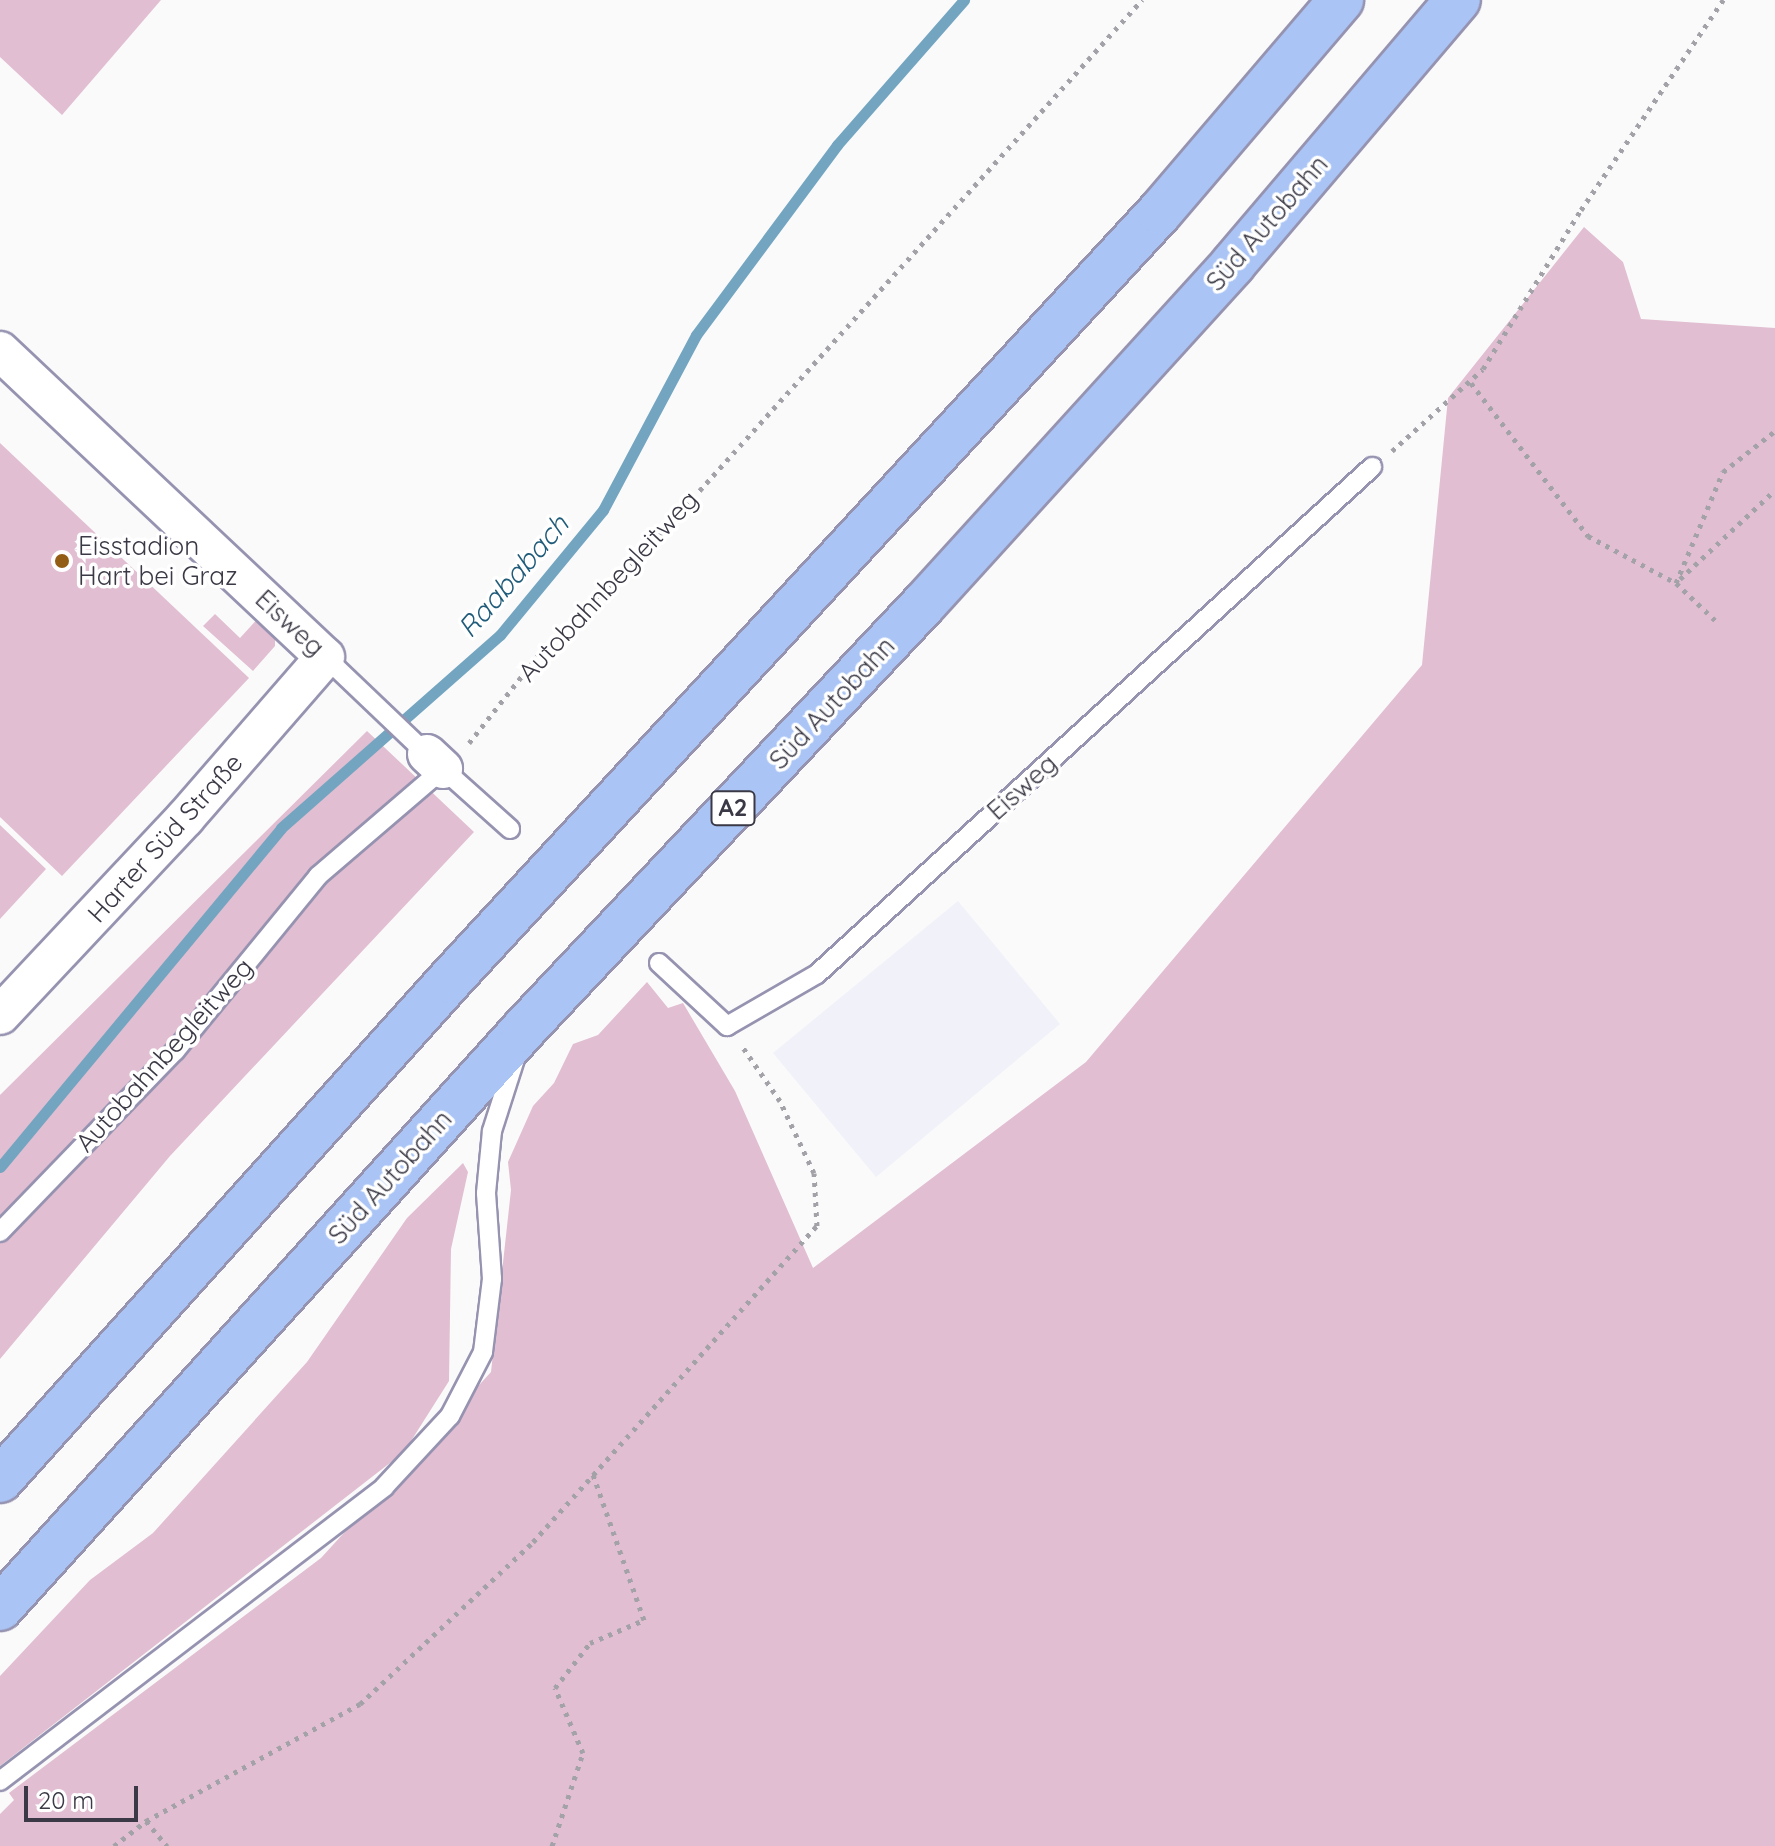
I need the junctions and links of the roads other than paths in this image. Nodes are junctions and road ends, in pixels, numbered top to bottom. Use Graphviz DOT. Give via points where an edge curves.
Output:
graph roads {
  1 [pos="1341,0"];
  2 [pos="1458,0"];
  3 [pos="0,351"];
  4 [pos="1372,467"];
  5 [pos="325,657"];
  6 [pos="435,762"];
  7 [pos="510,829"];
  8 [pos="659,963"];
  9 [pos="0,1015"];
  10 [pos="524,1029"];
  11 [pos="0,1232"];
  12 [pos="0,1480"];
  13 [pos="0,1608"];
  14 [pos="0,1781"];
  1 -- 12 [label="highway" via="1150,223 450,980"];
  2 -- 10 [label="highway, Süd Autobahn / A2" via="1190,311 924,604"];
  3 -- 5 [label="street, Eisweg"];
  4 -- 8 [label="lane, Eisweg" via="817,974 727,1026"];
  5 -- 6 [label="lane, Eisweg"];
  5 -- 9 [label="street, Harter Süd Straße" via="185,818"];
  6 -- 7 [label="lane, Eisweg"];
  6 -- 11 [label="lane, Autobahnbegleitweg" via="318,876 175,1051"];
  10 -- 13 [label="highway, Süd Autobahn / A2"];
  10 -- 14 [label="lane" via="492,1131 486,1193 492,1279 483,1352 450,1416 384,1487"];
}
